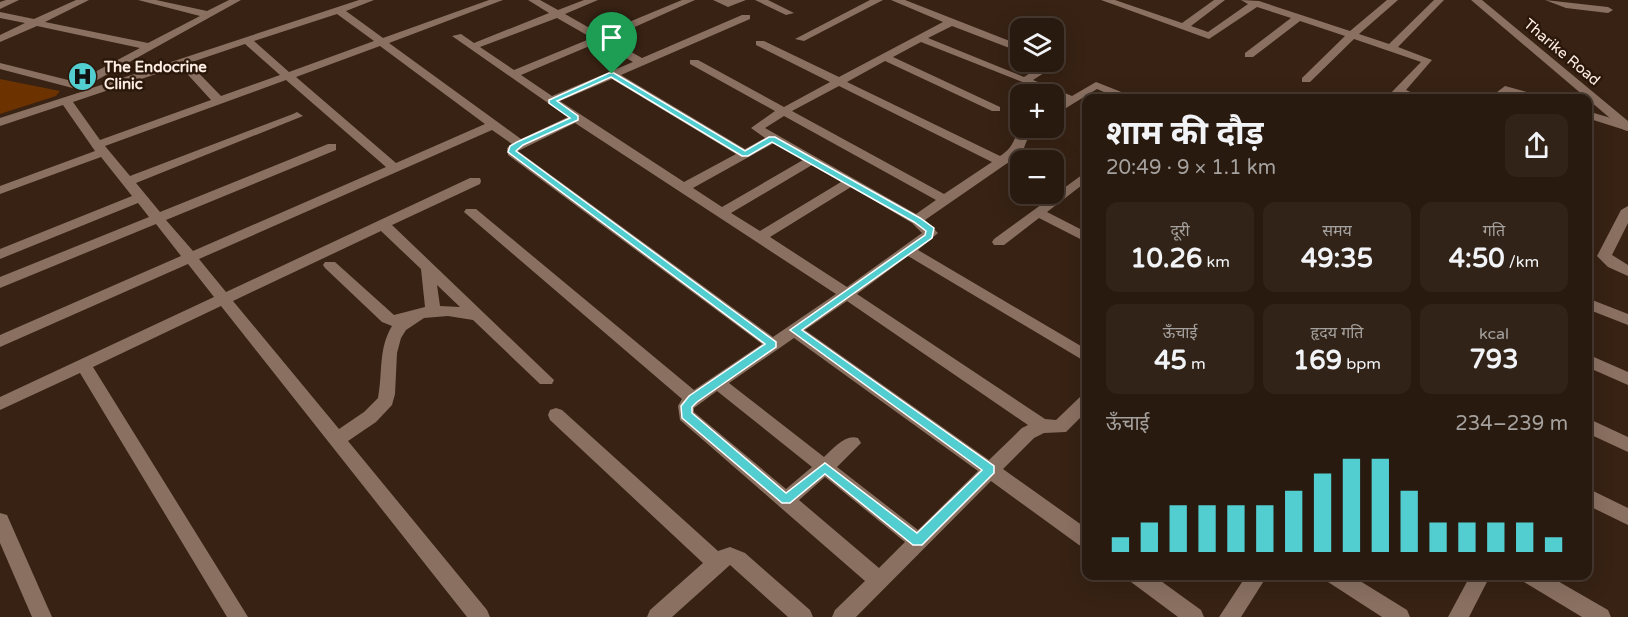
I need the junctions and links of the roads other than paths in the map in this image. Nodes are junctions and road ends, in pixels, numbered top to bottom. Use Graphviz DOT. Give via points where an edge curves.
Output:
graph roads {
  1 [pos="14,0"];
  2 [pos="84,0"];
  3 [pos="236,0"];
  4 [pos="369,0"];
  5 [pos="498,0"];
  6 [pos="533,0"];
  7 [pos="593,0"];
  8 [pos="690,0"];
  9 [pos="718,0"];
  10 [pos="741,0"];
  11 [pos="760,0"];
  12 [pos="878,0"];
  13 [pos="896,0"];
  14 [pos="1106,0"];
  15 [pos="1134,0"];
  16 [pos="1220,0"];
  17 [pos="1393,0"];
  18 [pos="1439,0"];
  19 [pos="1476,0"];
  20 [pos="1550,0"];
  21 [pos="152,1"];
  22 [pos="1251,2"];
  23 [pos="0,6"];
  24 [pos="1124,6"];
  25 [pos="338,10"];
  26 [pos="1608,10"];
  27 [pos="789,13"];
  28 [pos="557,14"];
  29 [pos="0,15"];
  30 [pos="210,15"];
  31 [pos="746,17"];
  32 [pos="1299,18"];
  33 [pos="951,22"];
  34 [pos="34,23"];
  35 [pos="1183,27"];
  36 [pos="1352,35"];
  37 [pos="457,36"];
  38 [pos="600,38"];
  39 [pos="919,38"];
  40 [pos="0,39"];
  41 [pos="800,39"];
  42 [pos="246,40"];
  43 [pos="382,43"];
  44 [pos="760,43"];
  45 [pos="1010,45"];
  46 [pos="472,46"];
  47 [pos="150,47"];
  48 [pos="1392,47"];
  49 [pos="1249,55"];
  50 [pos="885,57"];
  51 [pos="182,62"];
  52 [pos="641,62"];
  53 [pos="694,62"];
  54 [pos="3,69"];
  55 [pos="1039,72"];
  56 [pos="612,74"];
  57 [pos="513,75"];
  58 [pos="287,76"];
  59 [pos="1306,80"];
  60 [pos="1025,81"];
  61 [pos="839,82"];
  62 [pos="79,85"];
  63 [pos="91,90"];
  64 [pos="1118,94"];
  65 [pos="1396,94"];
  66 [pos="1500,94"];
  67 [pos="1523,94"];
  68 [pos="1589,94"];
  69 [pos="1592,97"];
  70 [pos="65,99"];
  71 [pos="1072,100"];
  72 [pos="219,101"];
  73 [pos="551,101"];
  74 [pos="1064,105"];
  75 [pos="996,109"];
  76 [pos="782,112"];
  77 [pos="297,116"];
  78 [pos="1592,116"];
  79 [pos="576,118"];
  80 [pos="0,122"];
  81 [pos="493,125"];
  82 [pos="1628,127"];
  83 [pos="1022,138"];
  84 [pos="772,139"];
  85 [pos="520,144"];
  86 [pos="332,147"];
  87 [pos="100,148"];
  88 [pos="745,154"];
  89 [pos="811,160"];
  90 [pos="1002,162"];
  91 [pos="394,167"];
  92 [pos="1082,180"];
  93 [pos="127,182"];
  94 [pos="475,182"];
  95 [pos="850,182"];
  96 [pos="683,188"];
  97 [pos="0,190"];
  98 [pos="140,197"];
  99 [pos="945,200"];
  100 [pos="471,212"];
  101 [pos="721,213"];
  102 [pos="1039,213"];
  103 [pos="1627,214"];
  104 [pos="157,217"];
  105 [pos="917,220"];
  106 [pos="382,224"];
  107 [pos="1082,236"];
  108 [pos="759,238"];
  109 [pos="999,242"];
  110 [pos="908,250"];
  111 [pos="0,254"];
  112 [pos="190,257"];
  113 [pos="330,265"];
  114 [pos="428,268"];
  115 [pos="1628,271"];
  116 [pos="0,283"];
  117 [pos="847,294"];
  118 [pos="225,299"];
  119 [pos="1592,305"];
  120 [pos="433,310"];
  121 [pos="477,315"];
  122 [pos="406,320"];
  123 [pos="1628,320"];
  124 [pos="795,330"];
  125 [pos="0,341"];
  126 [pos="772,344"];
  127 [pos="1082,354"];
  128 [pos="1592,362"];
  129 [pos="83,365"];
  130 [pos="1628,379"];
  131 [pos="546,380"];
  132 [pos="717,382"];
  133 [pos="693,399"];
  134 [pos="0,404"];
  135 [pos="1082,406"];
  136 [pos="556,415"];
  137 [pos="1042,426"];
  138 [pos="1592,427"];
  139 [pos="337,439"];
  140 [pos="852,443"];
  141 [pos="1628,445"];
  142 [pos="825,467"];
  143 [pos="990,469"];
  144 [pos="1592,499"];
  145 [pos="786,500"];
  146 [pos="1628,517"];
  147 [pos="0,521"];
  148 [pos="1082,536"];
  149 [pos="918,541"];
  150 [pos="717,563"];
  151 [pos="879,580"];
  152 [pos="1143,580"];
  153 [pos="1254,580"];
  154 [pos="1341,580"];
  155 [pos="1478,580"];
  156 [pos="1538,580"];
  157 [pos="42,617"];
  158 [pos="238,617"];
  159 [pos="480,617"];
  160 [pos="657,617"];
  161 [pos="802,617"];
  162 [pos="842,617"];
  163 [pos="1194,617"];
  164 [pos="1229,617"];
  165 [pos="1400,617"];
  166 [pos="1458,617"];
  167 [pos="1600,617"];
  1 -- 23 [label="street"];
  2 -- 34 [label="street"];
  3 -- 30 [label="street"];
  4 -- 25 [label="street"];
  5 -- 43 [label="street"];
  6 -- 28 [label="street"];
  7 -- 28 [label="street"];
  8 -- 38 [label="street"];
  9 -- 10 [label="street" via="728,4"];
  11 -- 27 [label="street"];
  12 -- 41 [label="street"];
  13 -- 33 [label="street"];
  14 -- 24 [label="street"];
  15 -- 24 [label="street"];
  16 -- 35 [label="street"];
  17 -- 36 [label="street"];
  18 -- 48 [label="street"];
  19 -- 68 [label="street, Tharike Road"];
  20 -- 26 [label="street"];
  21 -- 30 [label="street"];
  22 -- 32 [label="street"];
  22 -- 35 [label="street" via="1212,36"];
  24 -- 35 [label="street"];
  25 -- 42 [label="street"];
  25 -- 43 [label="street"];
  28 -- 38 [label="street"];
  28 -- 46 [label="street"];
  29 -- 34 [label="street"];
  30 -- 47 [label="street"];
  31 -- 52 [label="street"];
  32 -- 36 [label="street"];
  32 -- 49 [label="street"];
  33 -- 39 [label="street"];
  33 -- 45 [label="street"];
  34 -- 40 [label="street"];
  34 -- 47 [label="street"];
  36 -- 48 [label="street"];
  36 -- 59 [label="street"];
  37 -- 46 [label="street"];
  38 -- 52 [label="street"];
  38 -- 57 [label="street"];
  39 -- 50 [label="street"];
  39 -- 60 [label="street"];
  42 -- 51 [label="street"];
  42 -- 58 [label="street"];
  43 -- 58 [label="street"];
  43 -- 81 [label="street"];
  44 -- 61 [label="street"];
  46 -- 57 [label="street"];
  47 -- 62 [label="street"];
  48 -- 65 [label="street" via="1427,62"];
  50 -- 61 [label="street"];
  50 -- 75 [label="street"];
  51 -- 63 [label="street"];
  51 -- 72 [label="street"];
  52 -- 56 [label="street"];
  53 -- 76 [label="street"];
  54 -- 62 [label="street"];
  55 -- 60 [label="street"];
  56 -- 73 [label="street"];
  56 -- 88 [label="street"];
  57 -- 73 [label="street"];
  58 -- 72 [label="street"];
  58 -- 91 [label="street"];
  60 -- 71 [label="street"];
  61 -- 76 [label="street"];
  61 -- 90 [label="street"];
  62 -- 63 [label="street"];
  63 -- 70 [label="street"];
  64 -- 71 [label="street" via="1096,85"];
  66 -- 67 [label="street" via="1505,89"];
  69 -- 82 [label="street, Tharike Road"];
  70 -- 80 [label="street"];
  70 -- 87 [label="street"];
  71 -- 74 [label="street"];
  72 -- 87 [label="street"];
  73 -- 79 [label="street"];
  76 -- 84 [label="street" via="757,127"];
  76 -- 99 [label="street"];
  77 -- 93 [label="street"];
  78 -- 82 [label="street"];
  79 -- 85 [label="street"];
  79 -- 96 [label="street"];
  81 -- 85 [label="street"];
  81 -- 91 [label="street"];
  83 -- 90 [label="street" via="1020,148"];
  84 -- 88 [label="street"];
  84 -- 89 [label="street"];
  85 -- 126 [label="street" via="512,152"];
  86 -- 104 [label="street"];
  87 -- 93 [label="street"];
  87 -- 97 [label="street"];
  88 -- 96 [label="street"];
  89 -- 95 [label="street"];
  89 -- 101 [label="street"];
  90 -- 99 [label="street"];
  91 -- 112 [label="street"];
  92 -- 102 [label="street"];
  93 -- 98 [label="street"];
  94 -- 106 [label="street"];
  95 -- 105 [label="street"];
  95 -- 108 [label="street"];
  96 -- 101 [label="street"];
  98 -- 104 [label="street"];
  98 -- 111 [label="street"];
  99 -- 105 [label="street"];
  100 -- 133 [label="street"];
  101 -- 108 [label="street"];
  102 -- 107 [label="street"];
  102 -- 109 [label="street"];
  103 -- 115 [label="street" via="1604,256"];
  104 -- 112 [label="street"];
  104 -- 116 [label="street"];
  105 -- 110 [label="street" via="931,233"];
  106 -- 114 [label="street"];
  106 -- 118 [label="street"];
  108 -- 117 [label="street"];
  110 -- 117 [label="street"];
  110 -- 127 [label="street"];
  112 -- 118 [label="street"];
  112 -- 125 [label="street"];
  113 -- 122 [label="street" via="387,318"];
  114 -- 120 [label="street"];
  114 -- 121 [label="street"];
  117 -- 124 [label="street"];
  117 -- 137 [label="street"];
  118 -- 129 [label="street"];
  118 -- 139 [label="street"];
  119 -- 123 [label="street"];
  120 -- 121 [label="street"];
  120 -- 122 [label="street"];
  121 -- 131 [label="street"];
  122 -- 139 [label="street" via="392,340 386,400"];
  124 -- 126 [label="street"];
  124 -- 143 [label="street"];
  126 -- 132 [label="street"];
  128 -- 130 [label="street"];
  129 -- 134 [label="street"];
  129 -- 158 [label="street"];
  132 -- 133 [label="street"];
  132 -- 142 [label="street"];
  133 -- 145 [label="street" via="686,406 686,415"];
  135 -- 137 [label="street" via="1060,427"];
  136 -- 150 [label="street"];
  137 -- 143 [label="street" via="1028,433"];
  138 -- 141 [label="street"];
  139 -- 159 [label="street"];
  140 -- 142 [label="street"];
  142 -- 145 [label="street"];
  142 -- 149 [label="street"];
  143 -- 148 [label="street"];
  143 -- 149 [label="street"];
  144 -- 146 [label="street"];
  145 -- 151 [label="street"];
  147 -- 157 [label="street"];
  149 -- 151 [label="street"];
  150 -- 160 [label="street"];
  150 -- 161 [label="street" via="730,556 738,559"];
  151 -- 162 [label="street"];
  152 -- 163 [label="street"];
  153 -- 164 [label="street"];
  154 -- 165 [label="street"];
  155 -- 166 [label="street"];
  156 -- 167 [label="street"];
}
